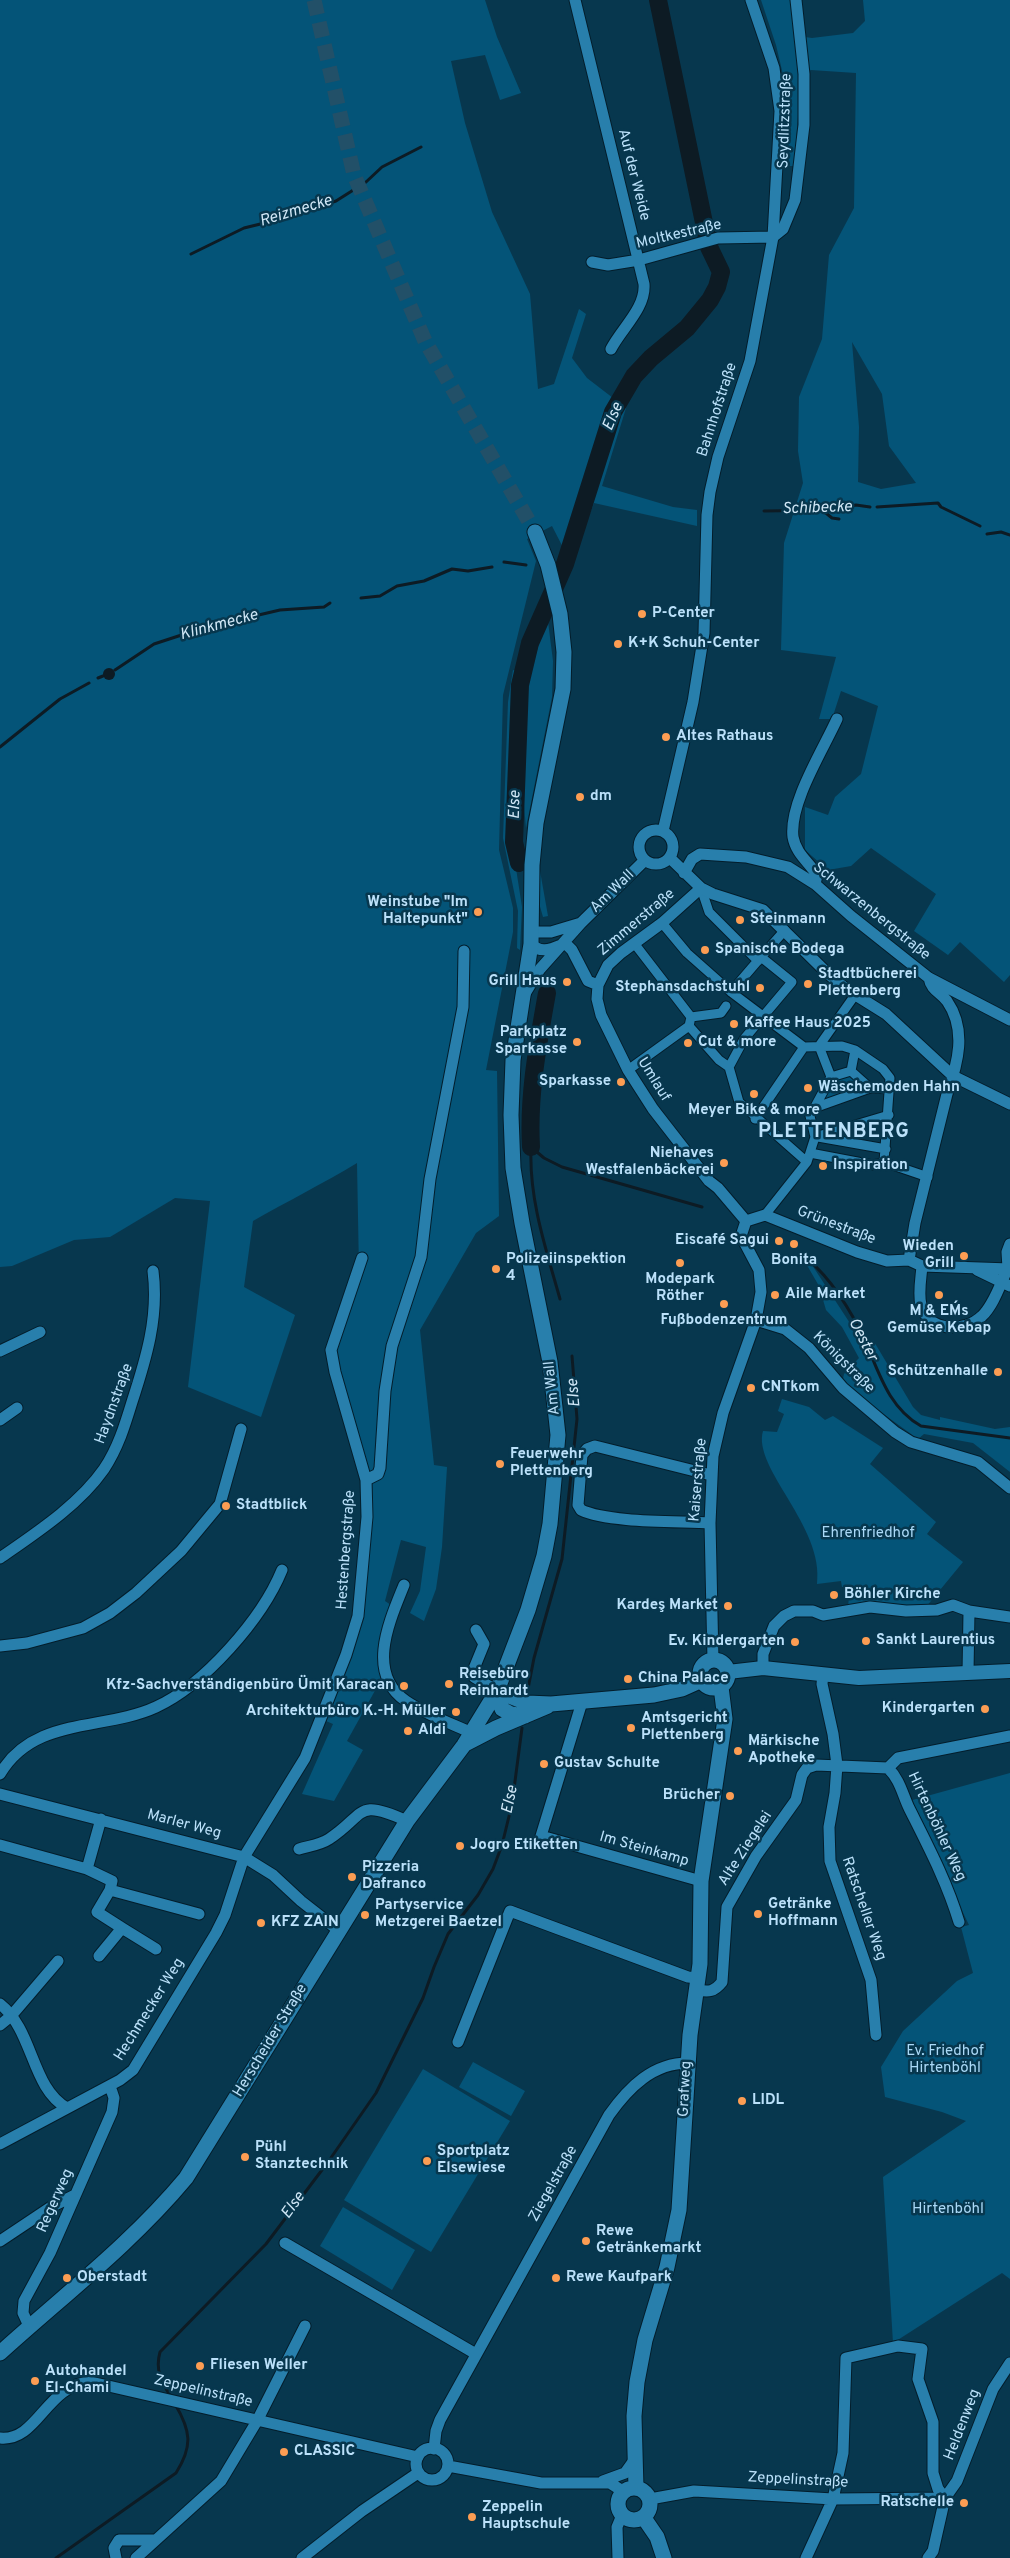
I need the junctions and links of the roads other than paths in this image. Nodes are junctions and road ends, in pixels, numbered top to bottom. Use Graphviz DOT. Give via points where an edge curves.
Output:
graph roads {
  1 [pos="574,0"];
  2 [pos="751,0"];
  3 [pos="796,0"];
  4 [pos="773,237"];
  5 [pos="639,260"];
  6 [pos="592,262"];
  7 [pos="611,349"];
  8 [pos="535,532"];
  9 [pos="837,719"];
  10 [pos="663,831"];
  11 [pos="670,858"];
  12 [pos="645,860"];
  13 [pos="684,873"];
  14 [pos="815,884"];
  15 [pos="701,888"];
  16 [pos="581,923"];
  17 [pos="662,923"];
  18 [pos="785,930"];
  19 [pos="531,938"];
  20 [pos="565,943"];
  21 [pos="634,943"];
  22 [pos="464,951"];
  23 [pos="760,959"];
  24 [pos="928,978"];
  25 [pos="598,985"];
  26 [pos="855,995"];
  27 [pos="731,998"];
  28 [pos="521,1001"];
  29 [pos="762,1018"];
  30 [pos="1010,1020"];
  31 [pos="690,1022"];
  32 [pos="819,1046"];
  33 [pos="804,1047"];
  34 [pos="855,1050"];
  35 [pos="729,1067"];
  36 [pos="628,1070"];
  37 [pos="851,1071"];
  38 [pos="953,1076"];
  39 [pos="831,1077"];
  40 [pos="870,1088"];
  41 [pos="890,1089"];
  42 [pos="1010,1104"];
  43 [pos="814,1108"];
  44 [pos="890,1115"];
  45 [pos="755,1118"];
  46 [pos="815,1137"];
  47 [pos="886,1149"];
  48 [pos="809,1157"];
  49 [pos="884,1162"];
  50 [pos="928,1177"];
  51 [pos="766,1215"];
  52 [pos="746,1221"];
  53 [pos="1010,1244"];
  54 [pos="362,1258"];
  55 [pos="909,1260"];
  56 [pos="922,1266"];
  57 [pos="1009,1268"];
  58 [pos="976,1269"];
  59 [pos="153,1271"];
  60 [pos="1006,1284"];
  61 [pos="756,1320"];
  62 [pos="40,1332"];
  63 [pos="0,1350"];
  64 [pos="17,1408"];
  65 [pos="0,1420"];
  66 [pos="240,1429"];
  67 [pos="711,1475"];
  68 [pos="366,1480"];
  69 [pos="1010,1488"];
  70 [pos="710,1523"];
  71 [pos="0,1558"];
  72 [pos="282,1570"];
  73 [pos="404,1585"];
  74 [pos="969,1611"];
  75 [pos="1010,1617"];
  76 [pos="476,1630"];
  77 [pos="0,1646"];
  78 [pos="713,1660"];
  79 [pos="764,1668"];
  80 [pos="1010,1671"];
  81 [pos="728,1672"];
  82 [pos="968,1673"];
  83 [pos="823,1674"];
  84 [pos="702,1680"];
  85 [pos="720,1687"];
  86 [pos="497,1691"];
  87 [pos="582,1702"];
  88 [pos="551,1704"];
  89 [pos="525,1716"];
  90 [pos="1010,1736"];
  91 [pos="468,1739"];
  92 [pos="837,1765"];
  93 [pos="888,1768"];
  94 [pos="0,1774"];
  95 [pos="0,1794"];
  96 [pos="101,1819"];
  97 [pos="407,1821"];
  98 [pos="0,1845"];
  99 [pos="299,1849"];
  100 [pos="244,1857"];
  101 [pos="87,1869"];
  102 [pos="702,1880"];
  103 [pos="110,1890"];
  104 [pos="199,1914"];
  105 [pos="959,1922"];
  106 [pos="122,1928"];
  107 [pos="338,1930"];
  108 [pos="156,1949"];
  109 [pos="99,1956"];
  110 [pos="58,1961"];
  111 [pos="698,1984"];
  112 [pos="0,2004"];
  113 [pos="11,2016"];
  114 [pos="0,2025"];
  115 [pos="876,2035"];
  116 [pos="458,2042"];
  117 [pos="688,2063"];
  118 [pos="110,2086"];
  119 [pos="67,2108"];
  120 [pos="0,2144"];
  121 [pos="75,2195"];
  122 [pos="0,2241"];
  123 [pos="285,2243"];
  124 [pos="30,2326"];
  125 [pos="305,2326"];
  126 [pos="0,2353"];
  127 [pos="476,2354"];
  128 [pos="1010,2362"];
  129 [pos="257,2421"];
  130 [pos="0,2438"];
  131 [pos="434,2448"];
  132 [pos="418,2457"];
  133 [pos="635,2458"];
  134 [pos="448,2466"];
  135 [pos="418,2473"];
  136 [pos="598,2482"];
  137 [pos="630,2490"];
  138 [pos="945,2498"];
  139 [pos="650,2499"];
  140 [pos="832,2499"];
  141 [pos="622,2515"];
  142 [pos="644,2518"];
  143 [pos="156,2540"];
  144 [pos="930,2554"];
  145 [pos="116,2558"];
  146 [pos="136,2558"];
  147 [pos="302,2558"];
  148 [pos="618,2558"];
  149 [pos="664,2558"];
  150 [pos="806,2558"];
  1 -- 5 [label="street, Auf der Weide"];
  2 -- 4 [label="street, Bahnhofstraße" via="774,68 780,111"];
  3 -- 4 [label="street, Seydlitzstraße" via="804,74 800,168 795,200 783,229"];
  4 -- 5 [label="street, Moltkestraße" via="718,238"];
  4 -- 10 [label="street, Bahnhofstraße" via="750,361 710,492 704,633 694,702"];
  5 -- 6 [label="street, Moltkestraße" via="608,265"];
  5 -- 7 [label="street, Auf der Weide" via="644,295"];
  8 -- 19 [label="main road" via="548,565 560,614 564,652 563,689 536,823"];
  9 -- 14 [label="street" via="801,796 794,820 793,837 802,858 817,875"];
  10 -- 11 [label="street" via="674,843"];
  10 -- 12 [label="street" via="651,830 642,837 639,850"];
  11 -- 12 [label="street" via="657,864"];
  11 -- 13 [label="street"];
  12 -- 16 [label="street, Am Wall"];
  13 -- 14 [label="street, Schwarzenbergstraße" via="692,859 700,854 738,856 788,867"];
  13 -- 15 [label="street"];
  14 -- 24 [label="street, Schwarzenbergstraße" via="888,952"];
  15 -- 17 [label="street, Zimmerstraße"];
  15 -- 18 [label="street" via="755,906"];
  15 -- 23 [label="street" via="709,912"];
  16 -- 19 [label="street, Am Wall"];
  16 -- 20 [label="street, Am Wall"];
  17 -- 21 [label="street, Zimmerstraße"];
  17 -- 27 [label="street"];
  18 -- 23 [label="street"];
  18 -- 26 [label="street" via="825,971"];
  19 -- 20 [label="street" via="539,950"];
  19 -- 28 [label="main road, Am Wall"];
  20 -- 25 [label="street" via="588,981"];
  20 -- 28 [label="street, Am Wall" via="540,968"];
  21 -- 25 [label="street, Zimmerstraße" via="608,965"];
  21 -- 31 [label="street"];
  22 -- 68 [label="street" via="463,1007 430,1179 421,1257 392,1346 384,1401 380,1468 378,1474"];
  23 -- 27 [label="street"];
  23 -- 29 [label="street" via="792,982"];
  24 -- 30 [label="street, Schwarzenbergstraße"];
  24 -- 38 [label="street" via="931,988 948,1002 959,1030"];
  25 -- 36 [label="street, Umlauf" via="601,1015"];
  26 -- 32 [label="street"];
  26 -- 38 [label="street" via="893,1020"];
  27 -- 29 [label="street"];
  27 -- 31 [label="street" via="720,1012"];
  28 -- 86 [label="main road, Am Wall" via="510,1115 513,1168 550,1362 558,1436 550,1524 541,1568"];
  29 -- 33 [label="street"];
  29 -- 35 [label="street" via="744,1039"];
  31 -- 35 [label="street" via="719,1060"];
  31 -- 36 [label="street"];
  32 -- 33 [label="street"];
  32 -- 34 [label="street" via="842,1046"];
  32 -- 39 [label="street"];
  33 -- 45 [label="street"];
  34 -- 37 [label="street"];
  34 -- 41 [label="street" via="883,1069 890,1078"];
  35 -- 45 [label="street" via="739,1102"];
  36 -- 52 [label="street, Umlauf" via="664,1124"];
  37 -- 39 [label="street"];
  37 -- 40 [label="street"];
  38 -- 42 [label="street"];
  38 -- 50 [label="street"];
  39 -- 43 [label="street"];
  40 -- 41 [label="street"];
  40 -- 43 [label="street"];
  41 -- 44 [label="street"];
  43 -- 46 [label="street" via="810,1116"];
  44 -- 46 [label="street"];
  44 -- 47 [label="street"];
  45 -- 48 [label="street"];
  46 -- 47 [label="street"];
  46 -- 48 [label="street"];
  47 -- 49 [label="street"];
  48 -- 49 [label="street" via="873,1165"];
  48 -- 51 [label="street"];
  49 -- 50 [label="street"];
  50 -- 55 [label="street"];
  51 -- 52 [label="street"];
  51 -- 55 [label="street, Grünestraße" via="857,1252 887,1261"];
  52 -- 61 [label="street, Kaiserstraße" via="741,1236 761,1279"];
  53 -- 57 [label="street" via="1007,1252"];
  54 -- 68 [label="street, Hestenbergstraße" via="331,1350"];
  55 -- 56 [label="street, Grünestraße"];
  56 -- 58 [label="street, Grünestraße"];
  56 -- 60 [label="street" via="921,1306 933,1321 947,1327 959,1329 979,1319"];
  57 -- 58 [label="street, Grünestraße"];
  57 -- 60 [label="street"];
  58 -- 60 [label="street, Grünestraße"];
  59 -- 71 [label="street, Haydnstraße" via="155,1304 145,1365 116,1448 88,1488"];
  61 -- 67 [label="street, Kaiserstraße" via="722,1413"];
  61 -- 69 [label="street, Königstraße" via="784,1329 809,1348 843,1388 910,1442 978,1462"];
  62 -- 63 [label="street"];
  64 -- 65 [label="street"];
  66 -- 77 [label="street" via="220,1504 181,1551 136,1593 83,1628 26,1643"];
  67 -- 70 [label="street, Kaiserstraße"];
  67 -- 70 [label="street" via="595,1446 582,1455 578,1505 581,1510 613,1517"];
  68 -- 100 [label="street, Hestenbergstraße" via="367,1517 360,1600 346,1655 305,1758"];
  70 -- 78 [label="street, Kaiserstraße"];
  72 -- 94 [label="street" via="275,1588 218,1663 186,1689 156,1707 126,1717 53,1732 24,1748"];
  73 -- 91 [label="street" via="390,1619 382,1653 384,1670 405,1700"];
  74 -- 75 [label="street"];
  74 -- 79 [label="street" via="953,1605 906,1611 870,1607 823,1615 813,1611 794,1611 774,1626 764,1654"];
  74 -- 82 [label="street"];
  76 -- 86 [label="street" via="484,1644 474,1677"];
  78 -- 81 [label="main road" via="723,1663"];
  78 -- 84 [label="main road" via="702,1668"];
  79 -- 81 [label="street"];
  79 -- 83 [label="street"];
  80 -- 82 [label="street"];
  81 -- 85 [label="main road" via="727,1681"];
  82 -- 83 [label="street" via="859,1678"];
  83 -- 92 [label="street, Ratscheller Weg" via="822,1684"];
  84 -- 85 [label="main road" via="711,1688"];
  84 -- 87 [label="main road" via="665,1693"];
  85 -- 102 [label="main road, Grafweg" via="724,1734"];
  86 -- 88 [label="main road" via="527,1703"];
  86 -- 89 [label="main road" via="502,1710"];
  86 -- 91 [label="main road, Herscheider Straße"];
  87 -- 88 [label="main road"];
  87 -- 102 [label="street, Im Steinkamp" via="541,1836"];
  88 -- 89 [label="main road"];
  89 -- 91 [label="main road"];
  90 -- 93 [label="street" via="898,1758"];
  91 -- 97 [label="main road, Herscheider Straße"];
  92 -- 93 [label="street, Hirtenböhler Weg"];
  92 -- 111 [label="street, Alte Ziegelei" via="816,1765 807,1768 802,1775 796,1800 756,1856 728,1907 722,1982 711,1992"];
  92 -- 115 [label="street, Ratscheller Weg" via="828,1827 830,1861 871,1980"];
  93 -- 105 [label="street, Hirtenböhler Weg" via="898,1777 906,1801 950,1891"];
  95 -- 96 [label="street, Marler Weg"];
  96 -- 100 [label="street, Marler Weg"];
  96 -- 101 [label="street"];
  97 -- 99 [label="street" via="381,1810 363,1811 330,1838"];
  97 -- 107 [label="main road, Herscheider Straße"];
  98 -- 101 [label="street"];
  100 -- 107 [label="street, Marler Weg" via="273,1875"];
  100 -- 118 [label="street, Hechmecker Weg" via="216,1933 134,2070"];
  101 -- 103 [label="street" via="112,1881"];
  102 -- 111 [label="main road, Grafweg"];
  103 -- 104 [label="street"];
  103 -- 106 [label="street" via="97,1912"];
  106 -- 108 [label="street"];
  106 -- 109 [label="street"];
  107 -- 124 [label="main road, Herscheider Straße" via="186,2178 135,2235"];
  110 -- 113 [label="street"];
  111 -- 116 [label="street" via="688,1977 510,1911"];
  111 -- 117 [label="main road, Grafweg"];
  112 -- 113 [label="street"];
  113 -- 114 [label="street"];
  113 -- 119 [label="street" via="28,2043 48,2092"];
  117 -- 127 [label="street, Ziegelstraße" via="670,2063 658,2068 622,2098 609,2115"];
  117 -- 133 [label="main road, Grafweg" via="679,2210 667,2267 640,2362 634,2407"];
  118 -- 119 [label="street, Hechmecker Weg"];
  118 -- 121 [label="street, Regerweg" via="114,2098 112,2112"];
  119 -- 120 [label="street, Hechmecker Weg"];
  121 -- 122 [label="street"];
  121 -- 124 [label="street, Regerweg" via="50,2253 24,2301 23,2313"];
  123 -- 127 [label="street"];
  124 -- 126 [label="main road, Herscheider Straße"];
  125 -- 129 [label="street"];
  127 -- 131 [label="street, Ziegelstraße" via="440,2420"];
  128 -- 138 [label="street, Heldenweg" via="993,2389 958,2481"];
  129 -- 130 [label="street, Zeppelinstraße" via="104,2384 79,2383 56,2397 26,2430"];
  129 -- 132 [label="street, Zeppelinstraße"];
  129 -- 143 [label="street" via="221,2481"];
  131 -- 132 [label="street" via="424,2450"];
  131 -- 134 [label="street" via="446,2456"];
  132 -- 135 [label="street"];
  133 -- 136 [label="street" via="625,2473"];
  133 -- 137 [label="main road, Grafweg"];
  134 -- 135 [label="street" via="445,2474 437,2480 426,2479"];
  134 -- 136 [label="street" via="541,2483"];
  135 -- 147 [label="street"];
  136 -- 137 [label="street"];
  137 -- 139 [label="main road" via="645,2492"];
  137 -- 141 [label="main road, Grafweg" via="618,2506"];
  138 -- 140 [label="street, Zeppelinstraße"];
  138 -- 140 [label="street" via="933,2473 934,2422 918,2379 922,2349 898,2346 846,2358 843,2453"];
  138 -- 144 [label="street"];
  139 -- 140 [label="street, Zeppelinstraße" via="694,2491"];
  139 -- 142 [label="main road" via="650,2510"];
  140 -- 150 [label="street"];
  141 -- 142 [label="main road" via="630,2520"];
  141 -- 148 [label="street" via="617,2527"];
  142 -- 149 [label="main road" via="657,2537"];
  143 -- 145 [label="street" via="120,2540 114,2548"];
  143 -- 146 [label="street"];
}
